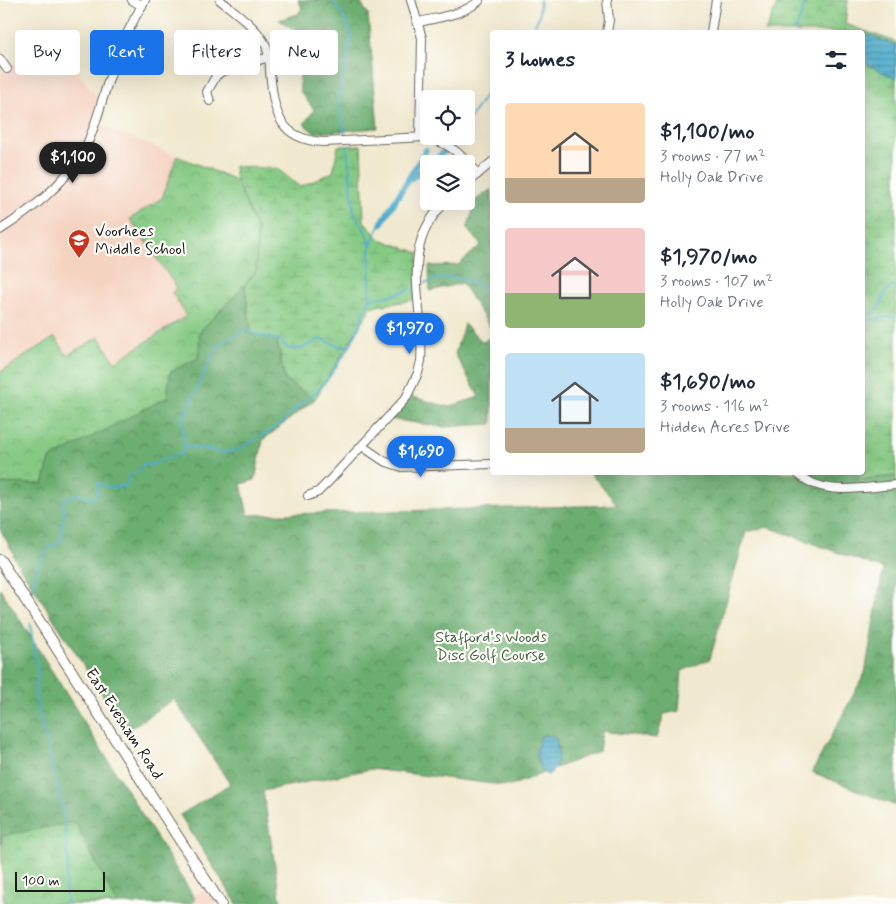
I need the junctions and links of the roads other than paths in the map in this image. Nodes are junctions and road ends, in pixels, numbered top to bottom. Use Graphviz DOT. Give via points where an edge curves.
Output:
graph roads {
  1 [pos="132,0"];
  2 [pos="220,0"];
  3 [pos="411,0"];
  4 [pos="607,0"];
  5 [pos="716,0"];
  6 [pos="480,1"];
  7 [pos="143,3"];
  8 [pos="418,22"];
  9 [pos="607,30"];
  10 [pos="711,30"];
  11 [pos="269,57"];
  12 [pos="0,59"];
  13 [pos="7,69"];
  14 [pos="421,90"];
  15 [pos="210,101"];
  16 [pos="420,136"];
  17 [pos="447,145"];
  18 [pos="490,164"];
  19 [pos="478,174"];
  20 [pos="475,176"];
  21 [pos="438,210"];
  22 [pos="0,230"];
  23 [pos="362,446"];
  24 [pos="490,464"];
  25 [pos="799,475"];
  26 [pos="896,485"];
  27 [pos="308,496"];
  28 [pos="0,560"];
  29 [pos="221,904"];
  1 -- 7 [label="street"];
  2 -- 11 [label="street" via="254,30"];
  3 -- 8 [label="street"];
  4 -- 9 [label="street"];
  5 -- 10 [label="street"];
  6 -- 8 [label="street" via="460,12"];
  7 -- 22 [label="street" via="122,42 83,151 68,174 50,192"];
  8 -- 14 [label="street" via="422,38"];
  11 -- 15 [label="street" via="221,72 207,92"];
  11 -- 16 [label="street" via="274,105 282,124 293,133 323,142"];
  12 -- 13 [label="street"];
  17 -- 19 [label="street"];
  18 -- 19 [label="street"];
  19 -- 20 [label="street"];
  21 -- 23 [label="street" via="427,224 419,246 421,352 418,373 406,398"];
  23 -- 24 [label="street" via="384,461 402,467"];
  23 -- 27 [label="street" via="330,481"];
  25 -- 26 [label="street" via="808,483 826,489"];
  28 -- 29 [label="main road, East Evesham Road"];
}
